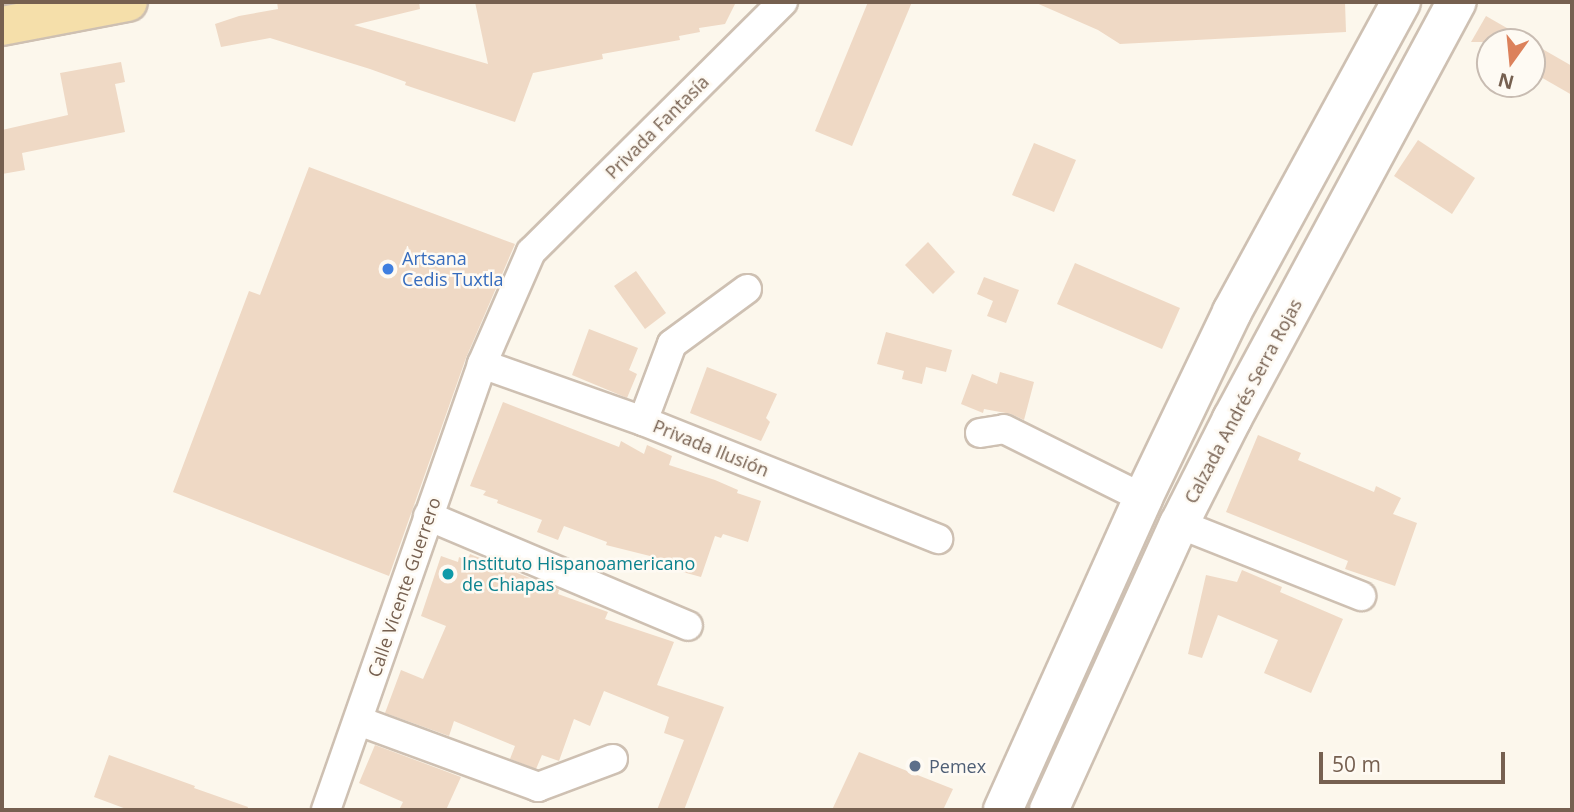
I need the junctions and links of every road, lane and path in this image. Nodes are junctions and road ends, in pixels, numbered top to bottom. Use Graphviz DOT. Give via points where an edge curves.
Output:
graph roads {
  1 [pos="128,2"];
  2 [pos="783,2"];
  3 [pos="1401,2"];
  4 [pos="1457,2"];
  5 [pos="2,26"];
  6 [pos="531,252"];
  7 [pos="747,289"];
  8 [pos="482,364"];
  9 [pos="1192,396"];
  10 [pos="1232,419"];
  11 [pos="643,421"];
  12 [pos="980,433"];
  13 [pos="1143,498"];
  14 [pos="428,516"];
  15 [pos="1179,524"];
  16 [pos="938,539"];
  17 [pos="1361,596"];
  18 [pos="688,626"];
  19 [pos="359,721"];
  20 [pos="613,759"];
  21 [pos="326,810"];
  22 [pos="1003,810"];
  23 [pos="1049,810"];
  1 -- 5 [label="main road"];
  2 -- 6 [label="street, Privada Fantasía"];
  3 -- 9 [label="main road" via="1232,312"];
  4 -- 10 [label="main road, Calzada Andrés Serra Rojas"];
  6 -- 8 [label="street, Calle Vicente Guerrero"];
  7 -- 11 [label="street" via="672,344"];
  8 -- 11 [label="street, Privada Ilusión"];
  8 -- 14 [label="street, Calle Vicente Guerrero"];
  9 -- 10 [label="main road"];
  9 -- 13 [label="main road"];
  10 -- 15 [label="main road, Calzada Andrés Serra Rojas"];
  11 -- 16 [label="street, Privada Ilusión"];
  12 -- 13 [label="street" via="1004,429"];
  13 -- 22 [label="main road"];
  14 -- 18 [label="street"];
  14 -- 19 [label="street, Calle Vicente Guerrero"];
  15 -- 17 [label="street"];
  15 -- 23 [label="main road, Calzada Andrés Serra Rojas"];
  19 -- 20 [label="street" via="538,787"];
  19 -- 21 [label="street, Calle Vicente Guerrero"];
}
